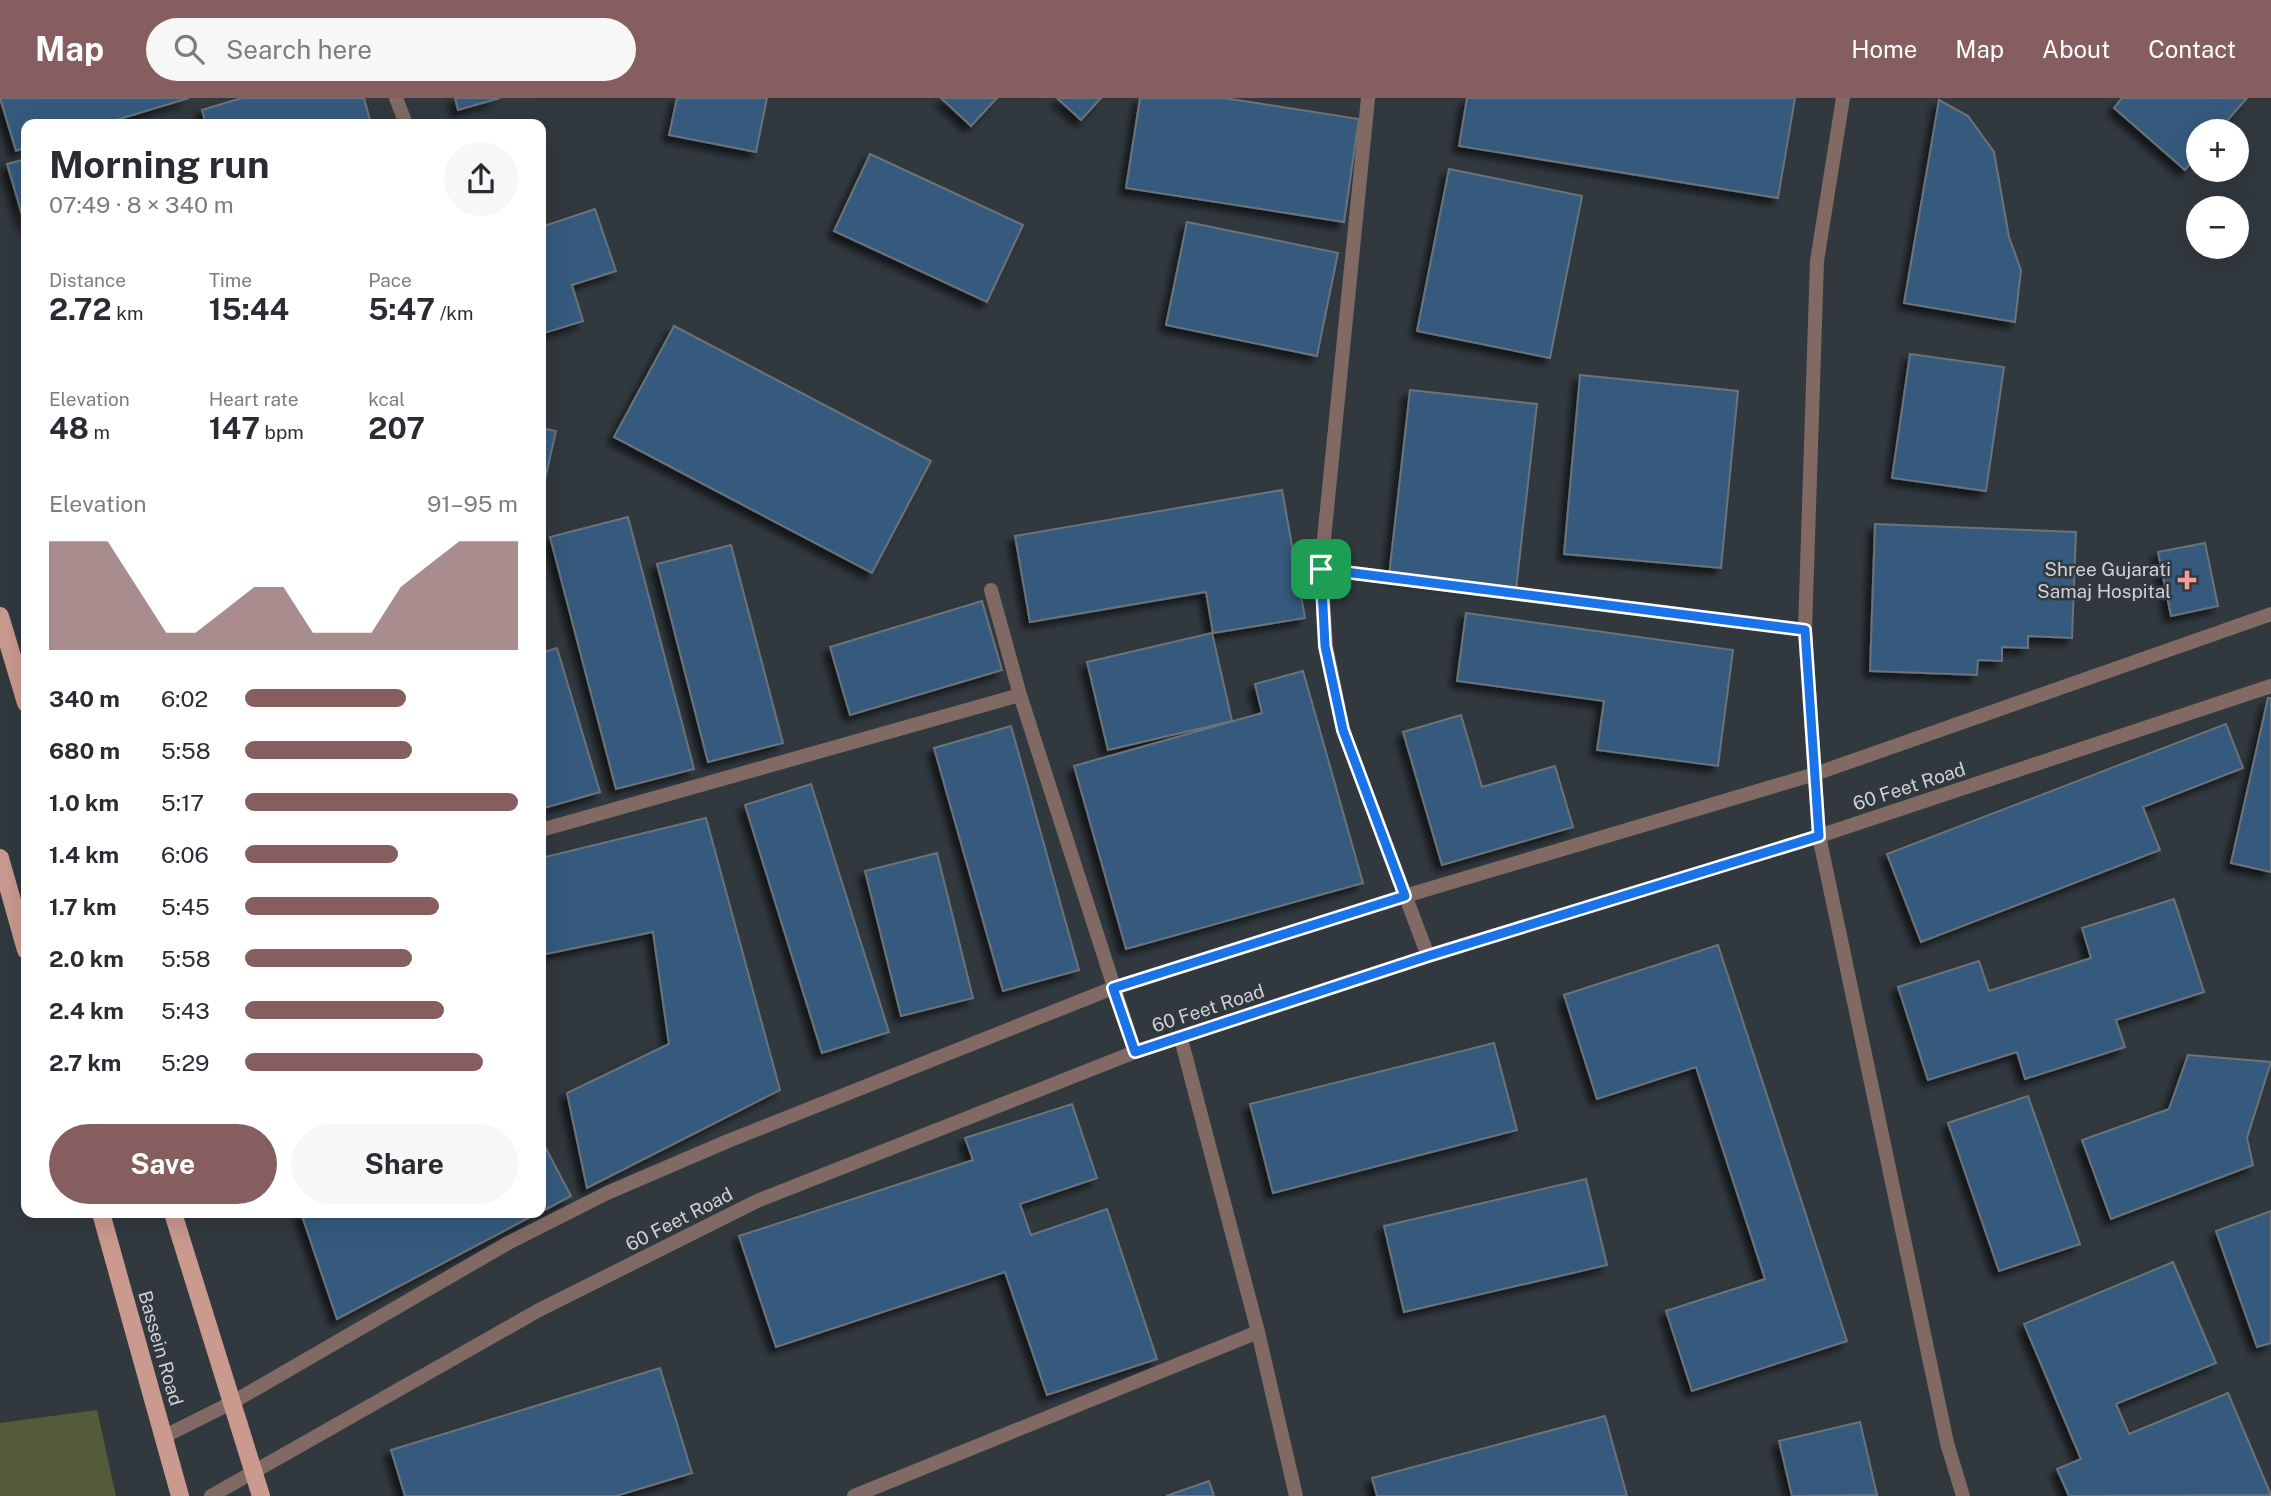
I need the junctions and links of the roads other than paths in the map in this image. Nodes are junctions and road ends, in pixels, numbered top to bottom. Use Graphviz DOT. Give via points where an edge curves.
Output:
graph roads {
  1 [pos="396,98"];
  2 [pos="1368,98"];
  3 [pos="1843,98"];
  4 [pos="404,119"];
  5 [pos="1321,569"];
  6 [pos="991,590"];
  7 [pos="2271,614"];
  8 [pos="0,616"];
  9 [pos="1805,630"];
  10 [pos="2271,686"];
  11 [pos="21,687"];
  12 [pos="1020,695"];
  13 [pos="1815,774"];
  14 [pos="546,829"];
  15 [pos="1819,836"];
  16 [pos="0,858"];
  17 [pos="1405,896"];
  18 [pos="21,932"];
  19 [pos="1428,956"];
  20 [pos="1113,988"];
  21 [pos="1181,1039"];
  22 [pos="1135,1052"];
  23 [pos="102,1218"];
  24 [pos="175,1218"];
  25 [pos="1258,1332"];
  26 [pos="233,1402"];
  27 [pos="165,1436"];
  28 [pos="255,1472"];
  29 [pos="180,1496"];
  30 [pos="211,1496"];
  31 [pos="261,1496"];
  32 [pos="854,1496"];
  33 [pos="1296,1496"];
  34 [pos="1963,1496"];
  1 -- 4 [label="street"];
  2 -- 5 [label="street"];
  3 -- 9 [label="street" via="1817,261"];
  5 -- 9 [label="street"];
  5 -- 17 [label="street" via="1325,646 1343,730"];
  6 -- 12 [label="street"];
  7 -- 13 [label="street"];
  8 -- 11 [label="main road"];
  9 -- 13 [label="street"];
  10 -- 15 [label="street, 60 Feet Road"];
  12 -- 14 [label="street"];
  12 -- 20 [label="street"];
  13 -- 15 [label="street"];
  13 -- 17 [label="street"];
  15 -- 19 [label="street, 60 Feet Road"];
  15 -- 34 [label="street" via="1947,1443"];
  16 -- 18 [label="main road"];
  17 -- 19 [label="street"];
  17 -- 20 [label="street"];
  19 -- 21 [label="street, 60 Feet Road"];
  20 -- 22 [label="street"];
  20 -- 26 [label="street" via="607,1193 508,1243"];
  21 -- 22 [label="street, 60 Feet Road"];
  21 -- 25 [label="street"];
  22 -- 28 [label="street, 60 Feet Road" via="757,1201 539,1310"];
  23 -- 27 [label="main road, Bassein Road"];
  24 -- 26 [label="main road"];
  25 -- 32 [label="street"];
  25 -- 33 [label="street"];
  26 -- 27 [label="street"];
  26 -- 28 [label="main road"];
  27 -- 29 [label="main road, Bassein Road"];
  28 -- 30 [label="street, 60 Feet Road"];
  28 -- 31 [label="main road"];
}
